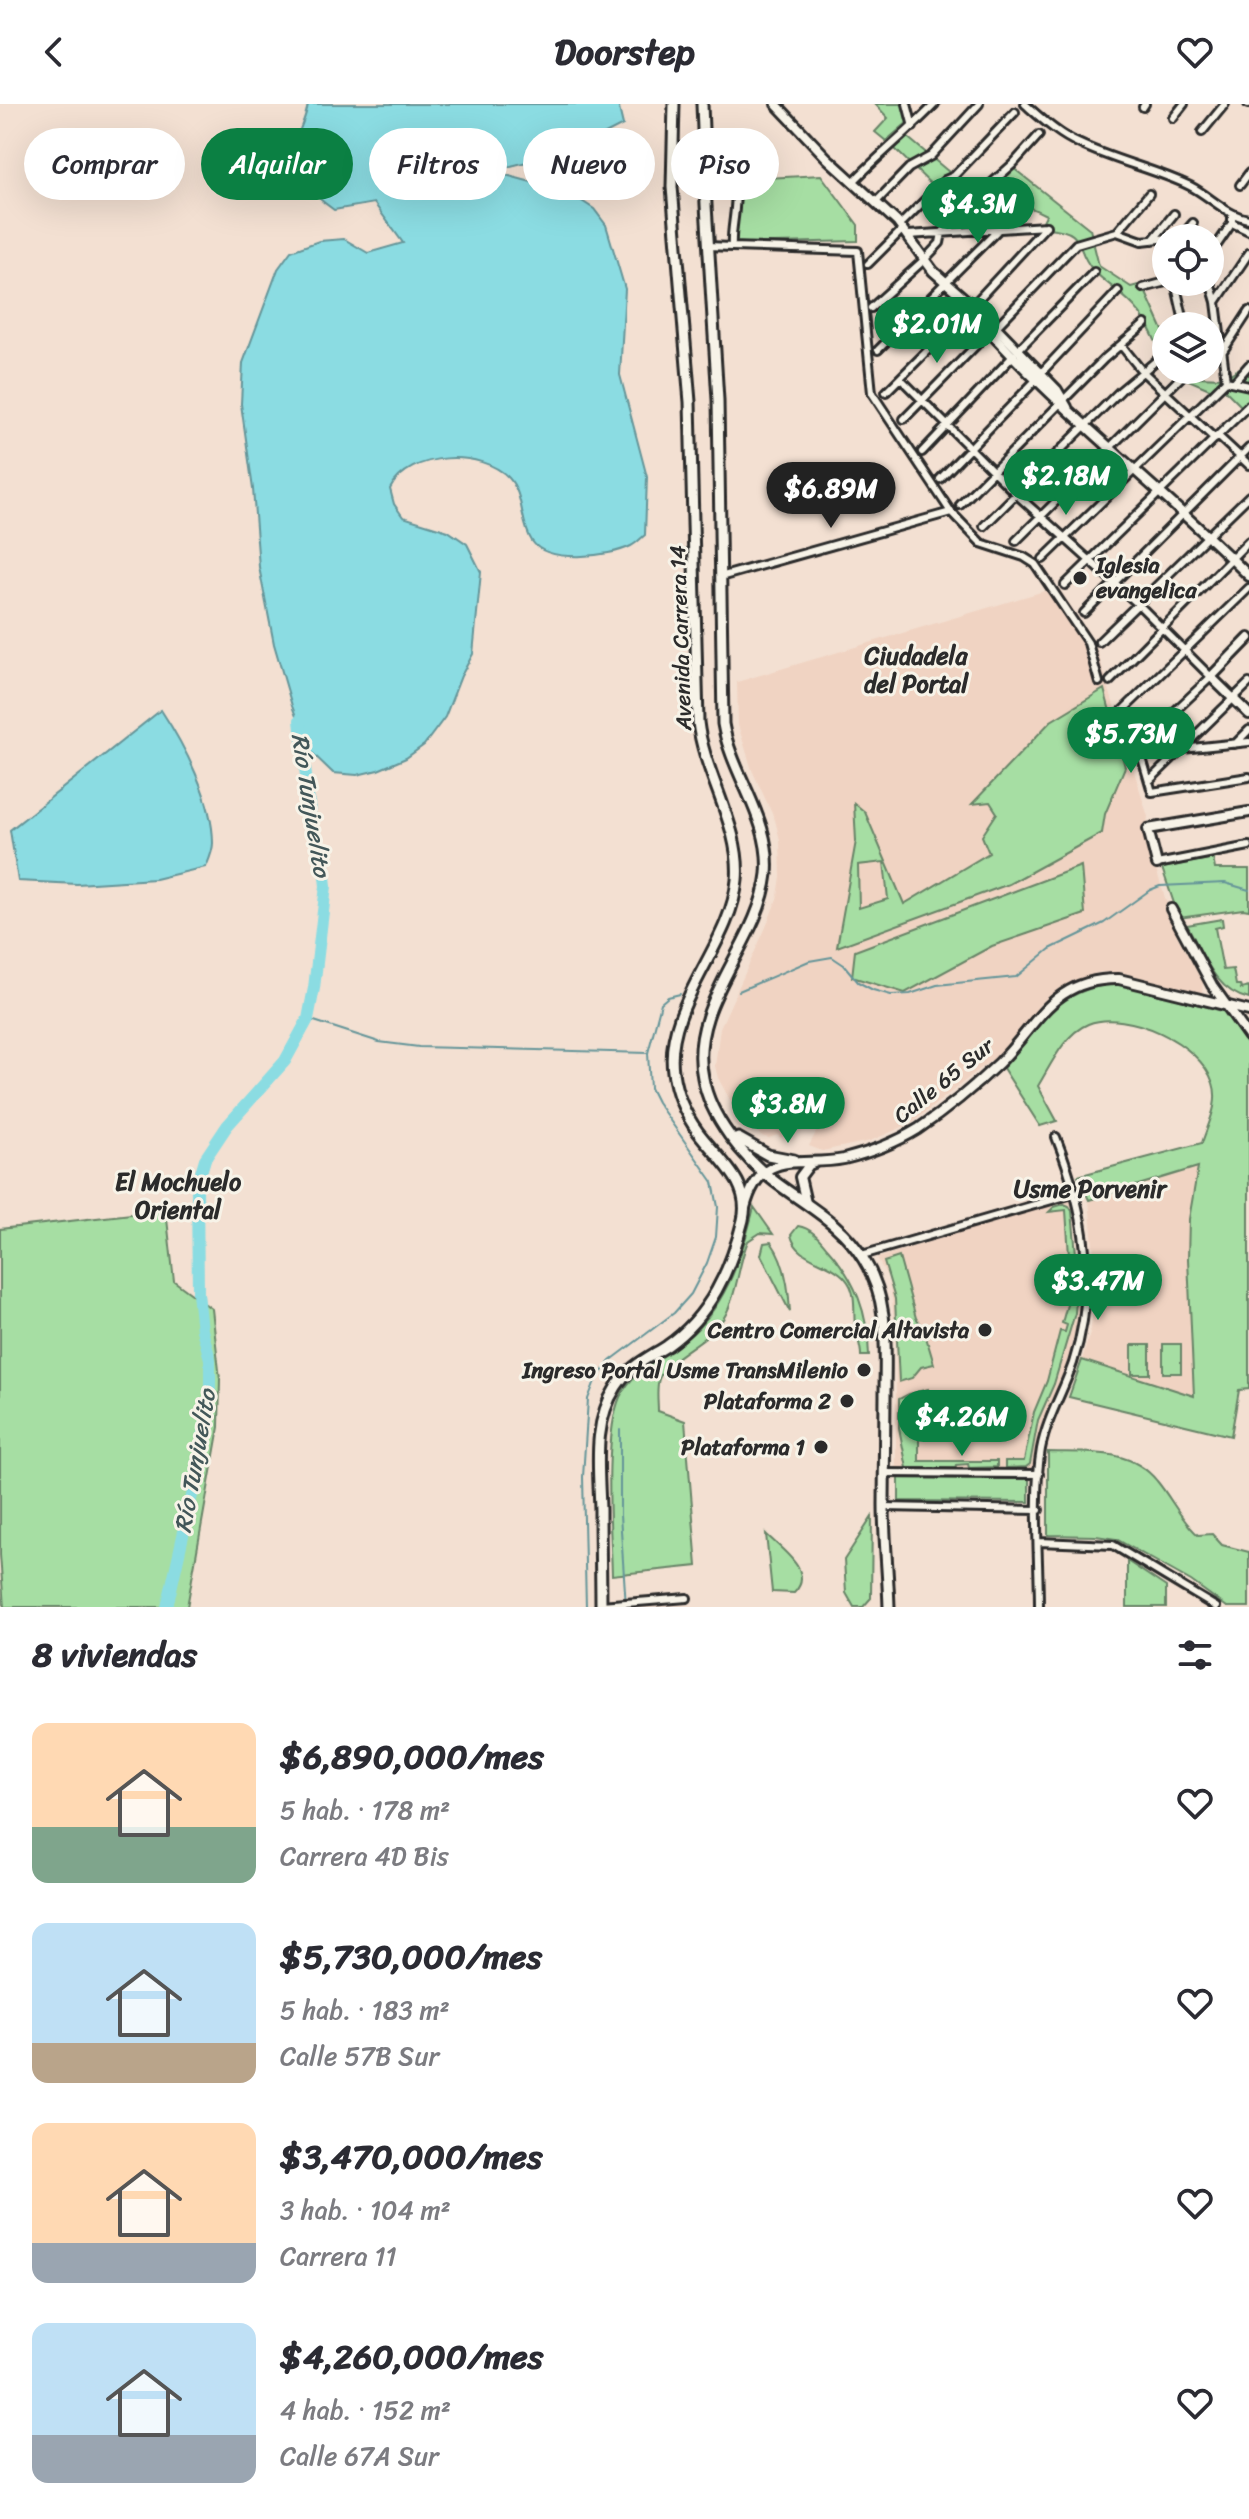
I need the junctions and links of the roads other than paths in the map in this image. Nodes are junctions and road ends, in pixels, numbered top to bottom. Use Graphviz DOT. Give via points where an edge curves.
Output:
graph roads {
  1 [pos="674,104"];
  2 [pos="702,104"];
  3 [pos="776,104"];
  4 [pos="907,104"];
  5 [pos="935,104"];
  6 [pos="979,104"];
  7 [pos="1025,104"];
  8 [pos="1184,104"];
  9 [pos="1225,104"];
  10 [pos="1015,112"];
  11 [pos="1173,118"];
  12 [pos="913,127"];
  13 [pos="703,128"];
  14 [pos="1202,132"];
  15 [pos="1039,135"];
  16 [pos="1249,173"];
  17 [pos="853,182"];
  18 [pos="1240,185"];
  19 [pos="1149,194"];
  20 [pos="706,200"];
  21 [pos="735,200"];
  22 [pos="876,202"];
  23 [pos="1174,214"];
  24 [pos="1232,214"];
  25 [pos="1249,219"];
  26 [pos="1232,223"];
  27 [pos="1166,224"];
  28 [pos="999,229"];
  29 [pos="904,230"];
  30 [pos="1249,231"];
  31 [pos="1117,232"];
  32 [pos="942,233"];
  33 [pos="1224,235"];
  34 [pos="1152,240"];
  35 [pos="708,246"];
  36 [pos="732,247"];
  37 [pos="1249,253"];
  38 [pos="925,259"];
  39 [pos="868,264"];
  40 [pos="1094,272"];
  41 [pos="945,282"];
  42 [pos="1152,286"];
  43 [pos="1143,288"];
  44 [pos="1118,291"];
  45 [pos="1214,296"];
  46 [pos="1216,302"];
  47 [pos="970,307"];
  48 [pos="871,308"];
  49 [pos="1249,311"];
  50 [pos="1217,312"];
  51 [pos="1145,324"];
  52 [pos="993,329"];
  53 [pos="1121,345"];
  54 [pos="1224,346"];
  55 [pos="878,350"];
  56 [pos="1016,353"];
  57 [pos="1152,363"];
  58 [pos="1249,365"];
  59 [pos="1224,369"];
  60 [pos="1142,371"];
  61 [pos="1039,376"];
  62 [pos="900,378"];
  63 [pos="1226,381"];
  64 [pos="1234,382"];
  65 [pos="1174,384"];
  66 [pos="1249,386"];
  67 [pos="886,392"];
  68 [pos="1166,393"];
  69 [pos="923,400"];
  70 [pos="1063,403"];
  71 [pos="1249,405"];
  72 [pos="1191,417"];
  73 [pos="904,419"];
  74 [pos="947,425"];
  75 [pos="1085,425"];
  76 [pos="1216,437"];
  77 [pos="970,448"];
  78 [pos="1249,448"];
  79 [pos="1109,449"];
  80 [pos="922,452"];
  81 [pos="1240,457"];
  82 [pos="1249,465"];
  83 [pos="993,471"];
  84 [pos="1135,471"];
  85 [pos="940,479"];
  86 [pos="1159,491"];
  87 [pos="1016,494"];
  88 [pos="1249,496"];
  89 [pos="960,505"];
  90 [pos="951,512"];
  91 [pos="1183,513"];
  92 [pos="1042,516"];
  93 [pos="984,526"];
  94 [pos="1208,536"];
  95 [pos="1066,537"];
  96 [pos="1016,541"];
  97 [pos="1249,541"];
  98 [pos="1043,559"];
  99 [pos="1232,559"];
  100 [pos="1090,560"];
  101 [pos="1249,576"];
  102 [pos="719,578"];
  103 [pos="1114,582"];
  104 [pos="1065,585"];
  105 [pos="1249,588"];
  106 [pos="1138,604"];
  107 [pos="1084,613"];
  108 [pos="1163,628"];
  109 [pos="1249,638"];
  110 [pos="1099,642"];
  111 [pos="1185,650"];
  112 [pos="1211,677"];
  113 [pos="1110,681"];
  114 [pos="1099,682"];
  115 [pos="1249,683"];
  116 [pos="1233,699"];
  117 [pos="1249,714"];
  118 [pos="1118,715"];
  119 [pos="1249,730"];
  120 [pos="1249,742"];
  121 [pos="1235,744"];
  122 [pos="1182,749"];
  123 [pos="1249,777"];
  124 [pos="1149,781"];
  125 [pos="1249,812"];
  126 [pos="1249,846"];
  127 [pos="1157,864"];
  128 [pos="1171,909"];
  129 [pos="1227,1005"];
  130 [pos="1249,1011"];
  131 [pos="1249,1037"];
  132 [pos="729,1132"];
  133 [pos="1056,1137"];
  134 [pos="794,1160"];
  135 [pos="824,1160"];
  136 [pos="765,1174"];
  137 [pos="1076,1193"];
  138 [pos="806,1203"];
  139 [pos="744,1213"];
  140 [pos="862,1255"];
  141 [pos="885,1473"];
  142 [pos="1039,1474"];
  143 [pos="884,1507"];
  144 [pos="1039,1510"];
  145 [pos="1039,1542"];
  146 [pos="687,1598"];
  147 [pos="601,1606"];
  148 [pos="889,1607"];
  149 [pos="1039,1607"];
  150 [pos="1216,1607"];
  1 -- 139 [label="main road, Avenida Carrera 14" via="672,187 690,402 698,722 734,842 737,878 725,923 677,1026 672,1065 683,1108 740,1185"];
  2 -- 13 [label="main road, Avenida Carrera 14"];
  3 -- 17 [label="street"];
  4 -- 12 [label="street"];
  5 -- 12 [label="street"];
  6 -- 22 [label="street" via="931,156 909,168"];
  7 -- 24 [label="street" via="1080,145 1181,182"];
  8 -- 11 [label="street"];
  9 -- 14 [label="street"];
  10 -- 29 [label="street" via="945,180"];
  12 -- 17 [label="street"];
  15 -- 32 [label="street"];
  16 -- 18 [label="street"];
  17 -- 22 [label="street"];
  19 -- 31 [label="street"];
  20 -- 35 [label="main road, Avenida Carrera 14"];
  21 -- 36 [label="street"];
  22 -- 29 [label="street"];
  23 -- 27 [label="street"];
  24 -- 25 [label="street"];
  24 -- 26 [label="street"];
  26 -- 30 [label="street"];
  26 -- 33 [label="street"];
  28 -- 32 [label="street"];
  28 -- 41 [label="street"];
  28 -- 47 [label="street" via="1046,226"];
  29 -- 32 [label="street"];
  29 -- 38 [label="street"];
  29 -- 39 [label="street"];
  31 -- 34 [label="street"];
  31 -- 52 [label="street" via="1076,244"];
  32 -- 38 [label="street"];
  35 -- 36 [label="street"];
  35 -- 102 [label="main road, Avenida Carrera 14" via="719,428"];
  36 -- 90 [label="street" via="858,251 872,393"];
  37 -- 46 [label="street"];
  38 -- 41 [label="street"];
  38 -- 48 [label="street"];
  40 -- 56 [label="street"];
  41 -- 47 [label="street"];
  41 -- 55 [label="street"];
  42 -- 43 [label="street"];
  44 -- 61 [label="street"];
  45 -- 46 [label="street"];
  46 -- 50 [label="street"];
  47 -- 52 [label="street"];
  47 -- 62 [label="street"];
  49 -- 54 [label="street"];
  51 -- 53 [label="street"];
  52 -- 56 [label="street"];
  52 -- 69 [label="street"];
  53 -- 60 [label="street"];
  53 -- 70 [label="street"];
  56 -- 61 [label="street"];
  56 -- 74 [label="street"];
  57 -- 60 [label="street"];
  58 -- 64 [label="street"];
  59 -- 63 [label="street"];
  60 -- 68 [label="street"];
  60 -- 75 [label="street"];
  61 -- 70 [label="street"];
  61 -- 77 [label="street"];
  62 -- 67 [label="street"];
  62 -- 69 [label="street"];
  63 -- 64 [label="street"];
  63 -- 72 [label="street"];
  64 -- 66 [label="street"];
  65 -- 68 [label="street"];
  68 -- 72 [label="street"];
  68 -- 79 [label="street"];
  69 -- 73 [label="street"];
  69 -- 74 [label="street"];
  70 -- 75 [label="street"];
  70 -- 83 [label="street"];
  71 -- 76 [label="street"];
  72 -- 76 [label="street"];
  72 -- 84 [label="street"];
  74 -- 77 [label="street"];
  74 -- 80 [label="street"];
  75 -- 79 [label="street"];
  75 -- 87 [label="street"];
  76 -- 81 [label="street"];
  76 -- 86 [label="street"];
  77 -- 83 [label="street"];
  77 -- 85 [label="street"];
  78 -- 81 [label="street"];
  79 -- 84 [label="street"];
  79 -- 92 [label="street"];
  81 -- 82 [label="street"];
  81 -- 91 [label="street"];
  83 -- 87 [label="street"];
  83 -- 89 [label="street"];
  84 -- 86 [label="street"];
  84 -- 95 [label="street"];
  86 -- 91 [label="street"];
  86 -- 100 [label="street"];
  87 -- 92 [label="street"];
  87 -- 93 [label="street"];
  88 -- 94 [label="street"];
  90 -- 102 [label="street"];
  90 -- 114 [label="street" via="981,543 1035,564 1088,643"];
  91 -- 94 [label="street"];
  91 -- 103 [label="street"];
  92 -- 95 [label="street"];
  92 -- 96 [label="street"];
  94 -- 99 [label="street"];
  94 -- 106 [label="street"];
  95 -- 98 [label="street"];
  95 -- 100 [label="street"];
  97 -- 99 [label="street"];
  99 -- 101 [label="street"];
  99 -- 108 [label="street"];
  100 -- 103 [label="street"];
  100 -- 104 [label="street"];
  102 -- 132 [label="main road, Avenida Carrera 14" via="725,736 763,830 767,863 759,907 709,1013 701,1045 704,1085"];
  103 -- 106 [label="street"];
  103 -- 107 [label="street"];
  105 -- 111 [label="street"];
  106 -- 108 [label="street"];
  106 -- 110 [label="street"];
  108 -- 111 [label="street"];
  108 -- 113 [label="street"];
  109 -- 112 [label="street"];
  111 -- 112 [label="street"];
  111 -- 118 [label="street"];
  112 -- 116 [label="street"];
  112 -- 124 [label="street" via="1141,743"];
  115 -- 116 [label="street"];
  116 -- 117 [label="street"];
  116 -- 122 [label="street"];
  119 -- 121 [label="street"];
  120 -- 121 [label="street"];
  121 -- 122 [label="street"];
  122 -- 124 [label="street"];
  123 -- 124 [label="street" via="1152,792"];
  125 -- 127 [label="street" via="1148,829"];
  126 -- 127 [label="street"];
  128 -- 129 [label="street"];
  129 -- 130 [label="street, Calle 65 Sur"];
  129 -- 131 [label="street"];
  129 -- 135 [label="street, Calle 65 Sur" via="1119,979 1076,987 1054,999 998,1064 922,1125 879,1147"];
  132 -- 134 [label="main road" via="763,1153"];
  132 -- 136 [label="main road, Avenida Carrera 14"];
  133 -- 137 [label="street"];
  134 -- 135 [label="street, Calle 65 Sur"];
  134 -- 136 [label="street, Calle 65 Sur"];
  135 -- 138 [label="street" via="809,1165 800,1177"];
  136 -- 138 [label="main road, Avenida Carrera 14"];
  136 -- 139 [label="street" via="752,1189"];
  137 -- 140 [label="street"];
  137 -- 142 [label="street" via="1086,1250 1086,1307 1073,1363 1046,1431"];
  138 -- 140 [label="main road, Avenida Carrera 14" via="836,1225"];
  139 -- 147 [label="main road" via="727,1271 701,1315 622,1378 605,1410 598,1444"];
  140 -- 141 [label="main road, Avenida Carrera 14" via="877,1285 883,1316"];
  141 -- 142 [label="street"];
  141 -- 143 [label="main road, Avenida Carrera 14"];
  142 -- 144 [label="street"];
  143 -- 144 [label="street"];
  143 -- 148 [label="main road, Avenida Carrera 14"];
  144 -- 145 [label="street"];
  145 -- 149 [label="street"];
  145 -- 150 [label="street" via="1113,1545"];
  146 -- 147 [label="street"];
}
